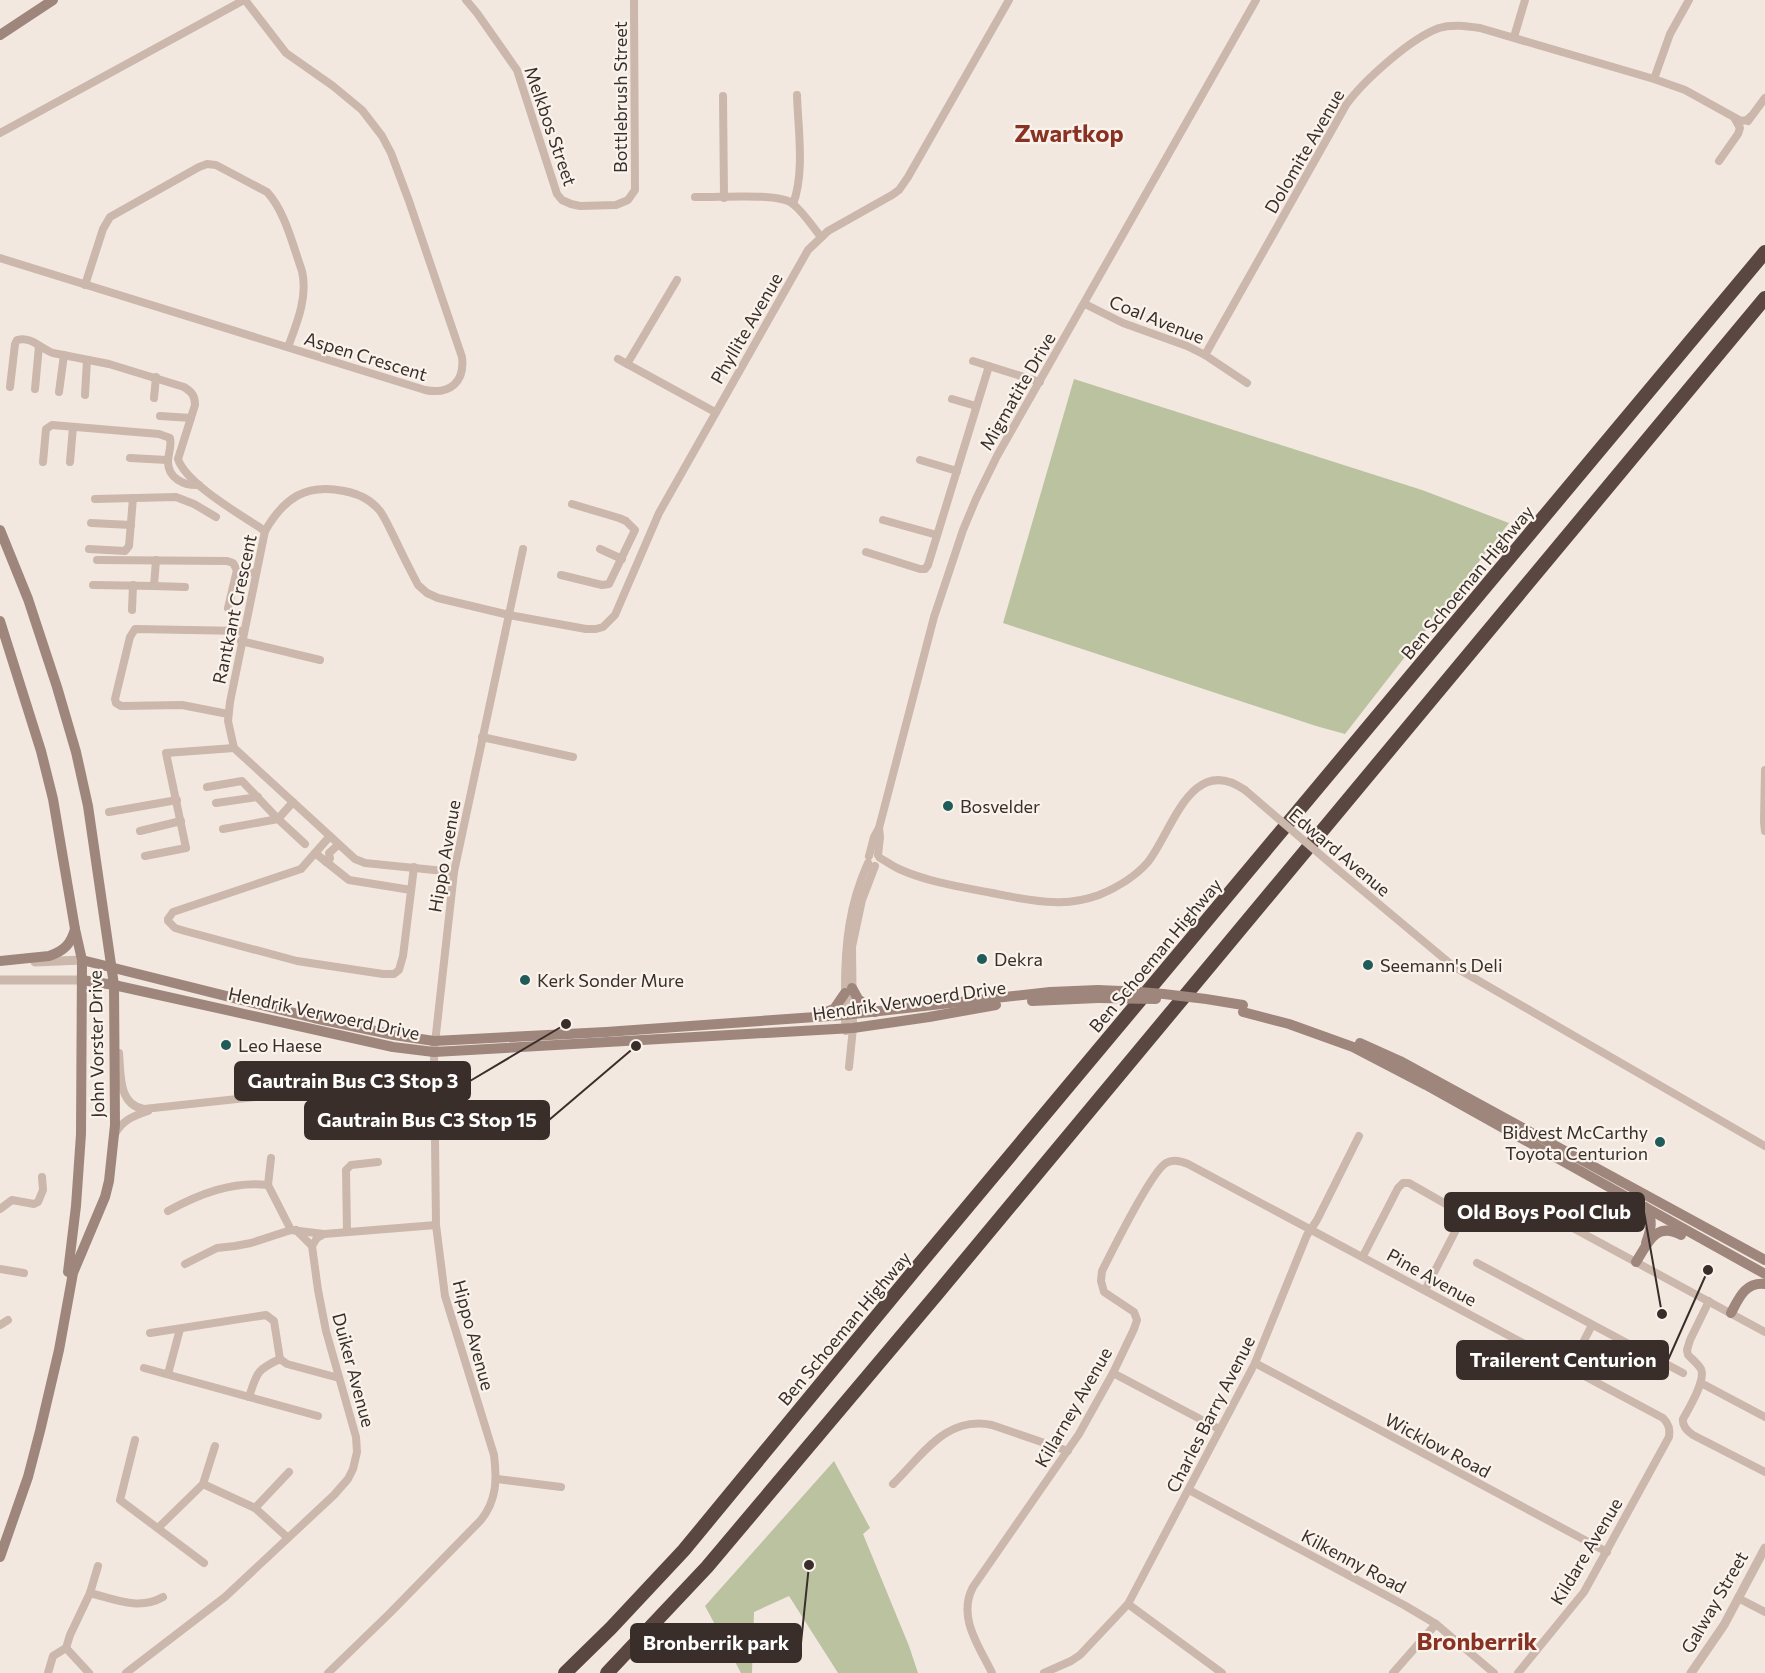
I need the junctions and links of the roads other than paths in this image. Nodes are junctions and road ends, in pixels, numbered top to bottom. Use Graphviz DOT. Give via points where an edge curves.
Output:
graph roads {
  1 [pos="53,0"];
  2 [pos="244,0"];
  3 [pos="466,0"];
  4 [pos="634,0"];
  5 [pos="1009,0"];
  6 [pos="1256,0"];
  7 [pos="1525,0"];
  8 [pos="1689,0"];
  9 [pos="0,34"];
  10 [pos="1514,37"];
  11 [pos="1654,79"];
  12 [pos="797,95"];
  13 [pos="723,96"];
  14 [pos="1765,98"];
  15 [pos="1750,117"];
  16 [pos="1734,118"];
  17 [pos="0,133"];
  18 [pos="1738,134"];
  19 [pos="1719,161"];
  20 [pos="695,197"];
  21 [pos="724,198"];
  22 [pos="566,202"];
  23 [pos="793,204"];
  24 [pos="821,237"];
  25 [pos="1765,252"];
  26 [pos="0,258"];
  27 [pos="677,280"];
  28 [pos="85,285"];
  29 [pos="1765,297"];
  30 [pos="1085,304"];
  31 [pos="39,346"];
  32 [pos="288,347"];
  33 [pos="1205,354"];
  34 [pos="64,355"];
  35 [pos="618,359"];
  36 [pos="87,360"];
  37 [pos="973,361"];
  38 [pos="627,364"];
  39 [pos="989,366"];
  40 [pos="156,377"];
  41 [pos="1040,382"];
  42 [pos="1247,383"];
  43 [pos="10,387"];
  44 [pos="36,389"];
  45 [pos="59,393"];
  46 [pos="85,394"];
  47 [pos="154,398"];
  48 [pos="952,399"];
  49 [pos="976,406"];
  50 [pos="715,412"];
  51 [pos="159,416"];
  52 [pos="190,418"];
  53 [pos="73,427"];
  54 [pos="130,458"];
  55 [pos="168,460"];
  56 [pos="920,460"];
  57 [pos="43,462"];
  58 [pos="70,462"];
  59 [pos="957,471"];
  60 [pos="202,487"];
  61 [pos="133,498"];
  62 [pos="94,499"];
  63 [pos="194,504"];
  64 [pos="572,504"];
  65 [pos="216,517"];
  66 [pos="883,519"];
  67 [pos="91,523"];
  68 [pos="131,525"];
  69 [pos="0,530"];
  70 [pos="265,531"];
  71 [pos="937,535"];
  72 [pos="633,536"];
  73 [pos="646,541"];
  74 [pos="89,549"];
  75 [pos="523,549"];
  76 [pos="600,549"];
  77 [pos="866,552"];
  78 [pos="97,560"];
  79 [pos="156,560"];
  80 [pos="622,560"];
  81 [pos="237,570"];
  82 [pos="256,573"];
  83 [pos="561,575"];
  84 [pos="93,585"];
  85 [pos="133,585"];
  86 [pos="154,586"];
  87 [pos="185,587"];
  88 [pos="228,608"];
  89 [pos="132,610"];
  90 [pos="509,615"];
  91 [pos="0,621"];
  92 [pos="243,631"];
  93 [pos="241,641"];
  94 [pos="320,660"];
  95 [pos="228,714"];
  96 [pos="482,737"];
  97 [pos="234,748"];
  98 [pos="573,757"];
  99 [pos="1765,770"];
  100 [pos="207,787"];
  101 [pos="258,797"];
  102 [pos="177,800"];
  103 [pos="293,802"];
  104 [pos="216,804"];
  105 [pos="109,812"];
  106 [pos="278,819"];
  107 [pos="181,821"];
  108 [pos="223,829"];
  109 [pos="140,831"];
  110 [pos="1765,831"];
  111 [pos="330,836"];
  112 [pos="305,844"];
  113 [pos="338,844"];
  114 [pos="315,853"];
  115 [pos="145,856"];
  116 [pos="874,860"];
  117 [pos="327,862"];
  118 [pos="414,867"];
  119 [pos="454,872"];
  120 [pos="411,890"];
  121 [pos="75,929"];
  122 [pos="82,960"];
  123 [pos="0,963"];
  124 [pos="112,967"];
  125 [pos="0,980"];
  126 [pos="82,980"];
  127 [pos="114,985"];
  128 [pos="848,990"];
  129 [pos="1098,994"];
  130 [pos="1243,1009"];
  131 [pos="875,1012"];
  132 [pos="848,1015"];
  133 [pos="813,1017"];
  134 [pos="114,1021"];
  135 [pos="849,1028"];
  136 [pos="434,1046"];
  137 [pos="849,1067"];
  138 [pos="434,1083"];
  139 [pos="155,1108"];
  140 [pos="114,1135"];
  141 [pos="1359,1136"];
  142 [pos="1765,1146"];
  143 [pos="271,1158"];
  144 [pos="378,1162"];
  145 [pos="1165,1164"];
  146 [pos="42,1177"];
  147 [pos="268,1185"];
  148 [pos="1523,1201"];
  149 [pos="1645,1207"];
  150 [pos="0,1209"];
  151 [pos="168,1211"];
  152 [pos="436,1225"];
  153 [pos="1311,1228"];
  154 [pos="293,1230"];
  155 [pos="347,1232"];
  156 [pos="324,1234"];
  157 [pos="312,1246"];
  158 [pos="1644,1249"];
  159 [pos="1363,1256"];
  160 [pos="1765,1260"];
  161 [pos="1636,1262"];
  162 [pos="1477,1263"];
  163 [pos="185,1264"];
  164 [pos="1752,1267"];
  165 [pos="0,1269"];
  166 [pos="24,1273"];
  167 [pos="1765,1274"];
  168 [pos="1765,1284"];
  169 [pos="1425,1290"];
  170 [pos="1709,1301"];
  171 [pos="1731,1313"];
  172 [pos="8,1320"];
  173 [pos="0,1325"];
  174 [pos="1592,1325"];
  175 [pos="180,1329"];
  176 [pos="1765,1332"];
  177 [pos="150,1333"];
  178 [pos="280,1359"];
  179 [pos="1255,1363"];
  180 [pos="144,1368"];
  181 [pos="1570,1368"];
  182 [pos="1113,1373"];
  183 [pos="1683,1373"];
  184 [pos="168,1374"];
  185 [pos="339,1378"];
  186 [pos="1701,1383"];
  187 [pos="249,1397"];
  188 [pos="318,1416"];
  189 [pos="1765,1417"];
  190 [pos="1219,1429"];
  191 [pos="1669,1437"];
  192 [pos="135,1440"];
  193 [pos="215,1446"];
  194 [pos="1068,1451"];
  195 [pos="289,1472"];
  196 [pos="1765,1472"];
  197 [pos="497,1479"];
  198 [pos="203,1484"];
  199 [pos="893,1484"];
  200 [pos="561,1487"];
  201 [pos="1189,1490"];
  202 [pos="255,1508"];
  203 [pos="158,1528"];
  204 [pos="288,1538"];
  205 [pos="0,1544"];
  206 [pos="1765,1548"];
  207 [pos="1607,1552"];
  208 [pos="0,1557"];
  209 [pos="204,1563"];
  210 [pos="98,1566"];
  211 [pos="90,1593"];
  212 [pos="163,1597"];
  213 [pos="1738,1598"];
  214 [pos="1128,1604"];
  215 [pos="1765,1612"];
  216 [pos="1436,1624"];
  217 [pos="66,1648"];
  218 [pos="48,1673"];
  219 [pos="89,1673"];
  220 [pos="126,1673"];
  221 [pos="328,1673"];
  222 [pos="565,1673"];
  223 [pos="607,1673"];
  224 [pos="992,1673"];
  225 [pos="1044,1673"];
  226 [pos="1222,1673"];
  227 [pos="1393,1673"];
  228 [pos="1494,1673"];
  229 [pos="1518,1673"];
  230 [pos="1691,1673"];
  1 -- 9 [label="main road"];
  2 -- 17 [label="street, Aspen Crescent"];
  2 -- 32 [label="street, Aspen Crescent" via="286,53 362,110 382,136 409,201 463,367 455,384 431,392"];
  3 -- 22 [label="street, Melkbos Street" via="517,70 554,187"];
  4 -- 22 [label="street, Bottlebrush Street" via="633,194 616,205 580,206"];
  5 -- 24 [label="street, Phyllite Avenue" via="899,190"];
  6 -- 30 [label="street, Migmatite Drive"];
  7 -- 10 [label="street"];
  8 -- 11 [label="street" via="1670,34"];
  10 -- 11 [label="street, Dolomite Avenue"];
  10 -- 33 [label="street, Dolomite Avenue" via="1464,25 1440,28 1414,42 1366,81 1346,105"];
  11 -- 16 [label="street, Dolomite Avenue" via="1695,95"];
  12 -- 23 [label="street" via="800,161 798,192"];
  13 -- 21 [label="street"];
  14 -- 15 [label="street"];
  15 -- 16 [label="street" via="1744,121"];
  15 -- 18 [label="street"];
  16 -- 18 [label="street" via="1740,128"];
  18 -- 19 [label="street"];
  20 -- 21 [label="street"];
  21 -- 23 [label="street" via="781,198"];
  23 -- 24 [label="street"];
  24 -- 50 [label="street, Phyllite Avenue" via="802,259"];
  25 -- 222 [label="highway, Ben Schoeman Highway" via="684,1550"];
  26 -- 28 [label="street, Aspen Crescent"];
  27 -- 38 [label="street"];
  28 -- 32 [label="street, Aspen Crescent"];
  28 -- 32 [label="street" via="110,217 199,167 216,165 267,192 280,213 305,280 303,301"];
  29 -- 223 [label="highway" via="930,1304 707,1567"];
  30 -- 33 [label="street, Coal Avenue"];
  30 -- 41 [label="street, Migmatite Drive"];
  31 -- 34 [label="street"];
  31 -- 43 [label="street" via="30,340 17,340"];
  31 -- 44 [label="street"];
  33 -- 42 [label="street, Coal Avenue"];
  34 -- 36 [label="street"];
  34 -- 45 [label="street"];
  35 -- 38 [label="street"];
  36 -- 40 [label="street"];
  36 -- 46 [label="street"];
  37 -- 39 [label="street"];
  38 -- 50 [label="street"];
  39 -- 41 [label="street"];
  39 -- 49 [label="street"];
  40 -- 47 [label="street"];
  40 -- 52 [label="street" via="191,392 195,398"];
  41 -- 116 [label="street, Migmatite Drive" via="997,456 963,530 934,617 879,828 872,842"];
  48 -- 49 [label="street"];
  49 -- 59 [label="street"];
  50 -- 73 [label="street, Phyllite Avenue"];
  51 -- 52 [label="street"];
  52 -- 60 [label="street" via="178,459 180,467"];
  53 -- 55 [label="street" via="166,435 171,442"];
  53 -- 57 [label="street" via="52,425 46,429"];
  53 -- 58 [label="street"];
  54 -- 55 [label="street"];
  55 -- 60 [label="street" via="172,476"];
  56 -- 59 [label="street"];
  59 -- 71 [label="street"];
  60 -- 63 [label="street"];
  60 -- 70 [label="street"];
  61 -- 62 [label="street"];
  61 -- 63 [label="street" via="176,497"];
  61 -- 68 [label="street"];
  63 -- 65 [label="street"];
  64 -- 72 [label="street" via="623,520 635,529"];
  66 -- 71 [label="street"];
  67 -- 68 [label="street"];
  68 -- 74 [label="street" via="125,551"];
  69 -- 124 [label="main road, John Vorster Drive" via="28,599 76,752"];
  70 -- 82 [label="street, Rantkant Crescent"];
  70 -- 90 [label="street, Rantkant Crescent" via="283,506 302,492 322,488 355,494 381,513 422,590 438,598"];
  71 -- 77 [label="street" via="925,569"];
  72 -- 73 [label="street"];
  72 -- 80 [label="street"];
  73 -- 90 [label="street, Phyllite Avenue" via="615,615 603,627 586,629"];
  75 -- 90 [label="street, Hippo Avenue"];
  76 -- 80 [label="street"];
  78 -- 79 [label="street"];
  79 -- 81 [label="street" via="227,561"];
  79 -- 86 [label="street"];
  80 -- 83 [label="street" via="608,585"];
  81 -- 82 [label="street"];
  81 -- 88 [label="street"];
  82 -- 92 [label="street, Rantkant Crescent"];
  84 -- 85 [label="street"];
  85 -- 86 [label="street"];
  85 -- 89 [label="street"];
  86 -- 87 [label="street"];
  90 -- 96 [label="street, Hippo Avenue"];
  91 -- 121 [label="main road, John Vorster Drive" via="53,799"];
  92 -- 93 [label="street, Rantkant Crescent"];
  92 -- 95 [label="street" via="135,629 115,699 121,706 182,705"];
  93 -- 94 [label="street"];
  93 -- 95 [label="street, Rantkant Crescent"];
  95 -- 97 [label="street, Rantkant Crescent"];
  96 -- 98 [label="street"];
  96 -- 119 [label="street, Hippo Avenue"];
  97 -- 102 [label="street" via="166,753"];
  97 -- 103 [label="street"];
  99 -- 110 [label="street"];
  100 -- 101 [label="street" via="242,781"];
  101 -- 104 [label="street"];
  101 -- 106 [label="street"];
  102 -- 105 [label="street"];
  102 -- 107 [label="street"];
  103 -- 106 [label="street"];
  103 -- 111 [label="street"];
  106 -- 108 [label="street"];
  106 -- 112 [label="street"];
  107 -- 109 [label="street"];
  107 -- 115 [label="street" via="186,848"];
  111 -- 113 [label="street"];
  111 -- 114 [label="street"];
  113 -- 117 [label="street" via="329,852"];
  113 -- 118 [label="street" via="365,863"];
  114 -- 117 [label="street"];
  114 -- 120 [label="street" via="301,869 173,912 168,921 175,928 294,960 394,974 403,956"];
  116 -- 128 [label="street, Migmatite Drive" via="854,902 847,937 844,966"];
  116 -- 142 [label="street, Edward Avenue, bridge" via="945,884 1010,897 1054,903 1080,901 1120,884 1147,863 1193,791 1215,781 1231,782 1453,966"];
  117 -- 120 [label="street" via="352,881"];
  118 -- 119 [label="street"];
  118 -- 120 [label="street"];
  119 -- 136 [label="street, Hippo Avenue"];
  121 -- 122 [label="main road, John Vorster Drive"];
  121 -- 123 [label="main road" via="71,942 62,951"];
  122 -- 123 [label="street, Hendrik Verwoerd Drive"];
  122 -- 124 [label="main road, Hendrik Verwoerd Drive"];
  122 -- 126 [label="main road, John Vorster Drive"];
  124 -- 127 [label="main road, John Vorster Drive"];
  124 -- 136 [label="main road, Hendrik Verwoerd Drive"];
  125 -- 126 [label="street, Hendrik Verwoerd Drive"];
  126 -- 127 [label="main road, Hendrik Verwoerd Drive"];
  126 -- 205 [label="main road, John Vorster Drive" via="81,1134 69,1271 39,1418"];
  127 -- 134 [label="main road, John Vorster Drive"];
  127 -- 136 [label="main road, Hendrik Verwoerd Drive" via="382,1044"];
  128 -- 131 [label="main road"];
  128 -- 132 [label="street, Migmatite Drive"];
  128 -- 133 [label="main road" via="834,1009"];
  129 -- 130 [label="main road, Hendrik Verwoerd Drive, bridge" via="1164,993"];
  129 -- 131 [label="main road, Hendrik Verwoerd Drive" via="1050,992"];
  129 -- 135 [label="main road, Hendrik Verwoerd Drive"];
  130 -- 149 [label="main road, Hendrik Verwoerd Drive" via="1353,1047"];
  130 -- 160 [label="main road, Hendrik Verwoerd Drive" via="1289,1017 1400,1061"];
  131 -- 132 [label="main road, Hendrik Verwoerd Drive"];
  132 -- 133 [label="main road, Hendrik Verwoerd Drive"];
  132 -- 135 [label="street, Migmatite Drive"];
  133 -- 136 [label="main road, Hendrik Verwoerd Drive"];
  134 -- 139 [label="street" via="126,1098 139,1108"];
  134 -- 140 [label="main road, John Vorster Drive"];
  135 -- 136 [label="main road, Hendrik Verwoerd Drive"];
  135 -- 137 [label="street, Migmatite Drive"];
  136 -- 138 [label="street, Hippo Avenue"];
  138 -- 139 [label="street"];
  138 -- 152 [label="street, Hippo Avenue"];
  139 -- 140 [label="street" via="125,1120"];
  140 -- 208 [label="main road, John Vorster Drive" via="105,1197 73,1273 40,1431"];
  141 -- 153 [label="street, Charles Barry Avenue"];
  143 -- 147 [label="street"];
  144 -- 155 [label="street" via="351,1165 346,1170"];
  145 -- 153 [label="street, Pine Avenue" via="1188,1164"];
  145 -- 182 [label="street, Killarney Avenue" via="1153,1177 1102,1271 1104,1292 1130,1308 1137,1320"];
  146 -- 150 [label="street" via="43,1190 38,1202 12,1200"];
  147 -- 151 [label="street" via="246,1184 215,1190"];
  147 -- 154 [label="street"];
  148 -- 161 [label="street"];
  149 -- 158 [label="main road" via="1652,1223"];
  149 -- 164 [label="main road, Hendrik Verwoerd Drive"];
  152 -- 155 [label="street"];
  152 -- 197 [label="street, Hippo Avenue" via="448,1308 494,1455"];
  153 -- 159 [label="street, Pine Avenue"];
  153 -- 179 [label="street, Charles Barry Avenue"];
  154 -- 156 [label="street"];
  154 -- 157 [label="street"];
  154 -- 163 [label="street" via="243,1245 217,1248"];
  155 -- 156 [label="street"];
  156 -- 157 [label="street"];
  157 -- 185 [label="street, Duiker Avenue" via="326,1331"];
  158 -- 161 [label="main road"];
  158 -- 164 [label="main road" via="1660,1231 1672,1230"];
  159 -- 169 [label="street, Pine Avenue"];
  159 -- 169 [label="street" via="1398,1188 1408,1183 1461,1216"];
  161 -- 170 [label="street"];
  162 -- 174 [label="street"];
  164 -- 167 [label="main road, Hendrik Verwoerd Drive"];
  165 -- 166 [label="street"];
  168 -- 171 [label="main road" via="1744,1290"];
  169 -- 181 [label="street, Pine Avenue"];
  170 -- 171 [label="street"];
  170 -- 186 [label="street" via="1687,1350 1701,1370"];
  171 -- 176 [label="street"];
  172 -- 173 [label="street"];
  174 -- 181 [label="street"];
  174 -- 183 [label="street"];
  175 -- 177 [label="street"];
  175 -- 178 [label="street" via="267,1315 274,1321"];
  175 -- 184 [label="street"];
  178 -- 185 [label="street"];
  178 -- 187 [label="street" via="263,1366"];
  179 -- 190 [label="street, Charles Barry Avenue"];
  179 -- 207 [label="street, Wicklow Road"];
  180 -- 184 [label="street"];
  181 -- 191 [label="street, Pine Avenue" via="1663,1418 1669,1426"];
  182 -- 190 [label="street"];
  182 -- 194 [label="street, Killarney Avenue"];
  184 -- 187 [label="street"];
  185 -- 204 [label="street, Duiker Avenue" via="356,1437 353,1469 334,1495"];
  186 -- 189 [label="street"];
  186 -- 196 [label="street" via="1683,1419 1687,1431"];
  187 -- 188 [label="street"];
  190 -- 201 [label="street, Charles Barry Avenue"];
  191 -- 207 [label="street, Kildare Avenue"];
  192 -- 203 [label="street" via="120,1499"];
  193 -- 198 [label="street"];
  194 -- 199 [label="street" via="992,1425 968,1423 944,1433"];
  194 -- 224 [label="street, Killarney Avenue" via="968,1598 968,1621"];
  195 -- 202 [label="street"];
  197 -- 200 [label="street"];
  197 -- 221 [label="street, Hippo Avenue" via="490,1507 481,1520"];
  198 -- 202 [label="street"];
  198 -- 203 [label="street"];
  201 -- 214 [label="street, Charles Barry Avenue"];
  201 -- 216 [label="street, Kilkenny Road"];
  202 -- 204 [label="street"];
  203 -- 209 [label="street"];
  204 -- 220 [label="street, Duiker Avenue" via="225,1597"];
  206 -- 213 [label="street, Galway Street"];
  207 -- 229 [label="street, Kildare Avenue" via="1584,1592"];
  210 -- 211 [label="street"];
  211 -- 212 [label="street" via="132,1604"];
  211 -- 217 [label="street"];
  213 -- 215 [label="street"];
  213 -- 230 [label="street, Galway Street"];
  214 -- 225 [label="street, Charles Barry Avenue" via="1080,1655"];
  214 -- 226 [label="street"];
  216 -- 227 [label="street"];
  216 -- 228 [label="street, Kilkenny Road"];
  217 -- 218 [label="street" via="53,1656"];
  217 -- 219 [label="street"];
}
